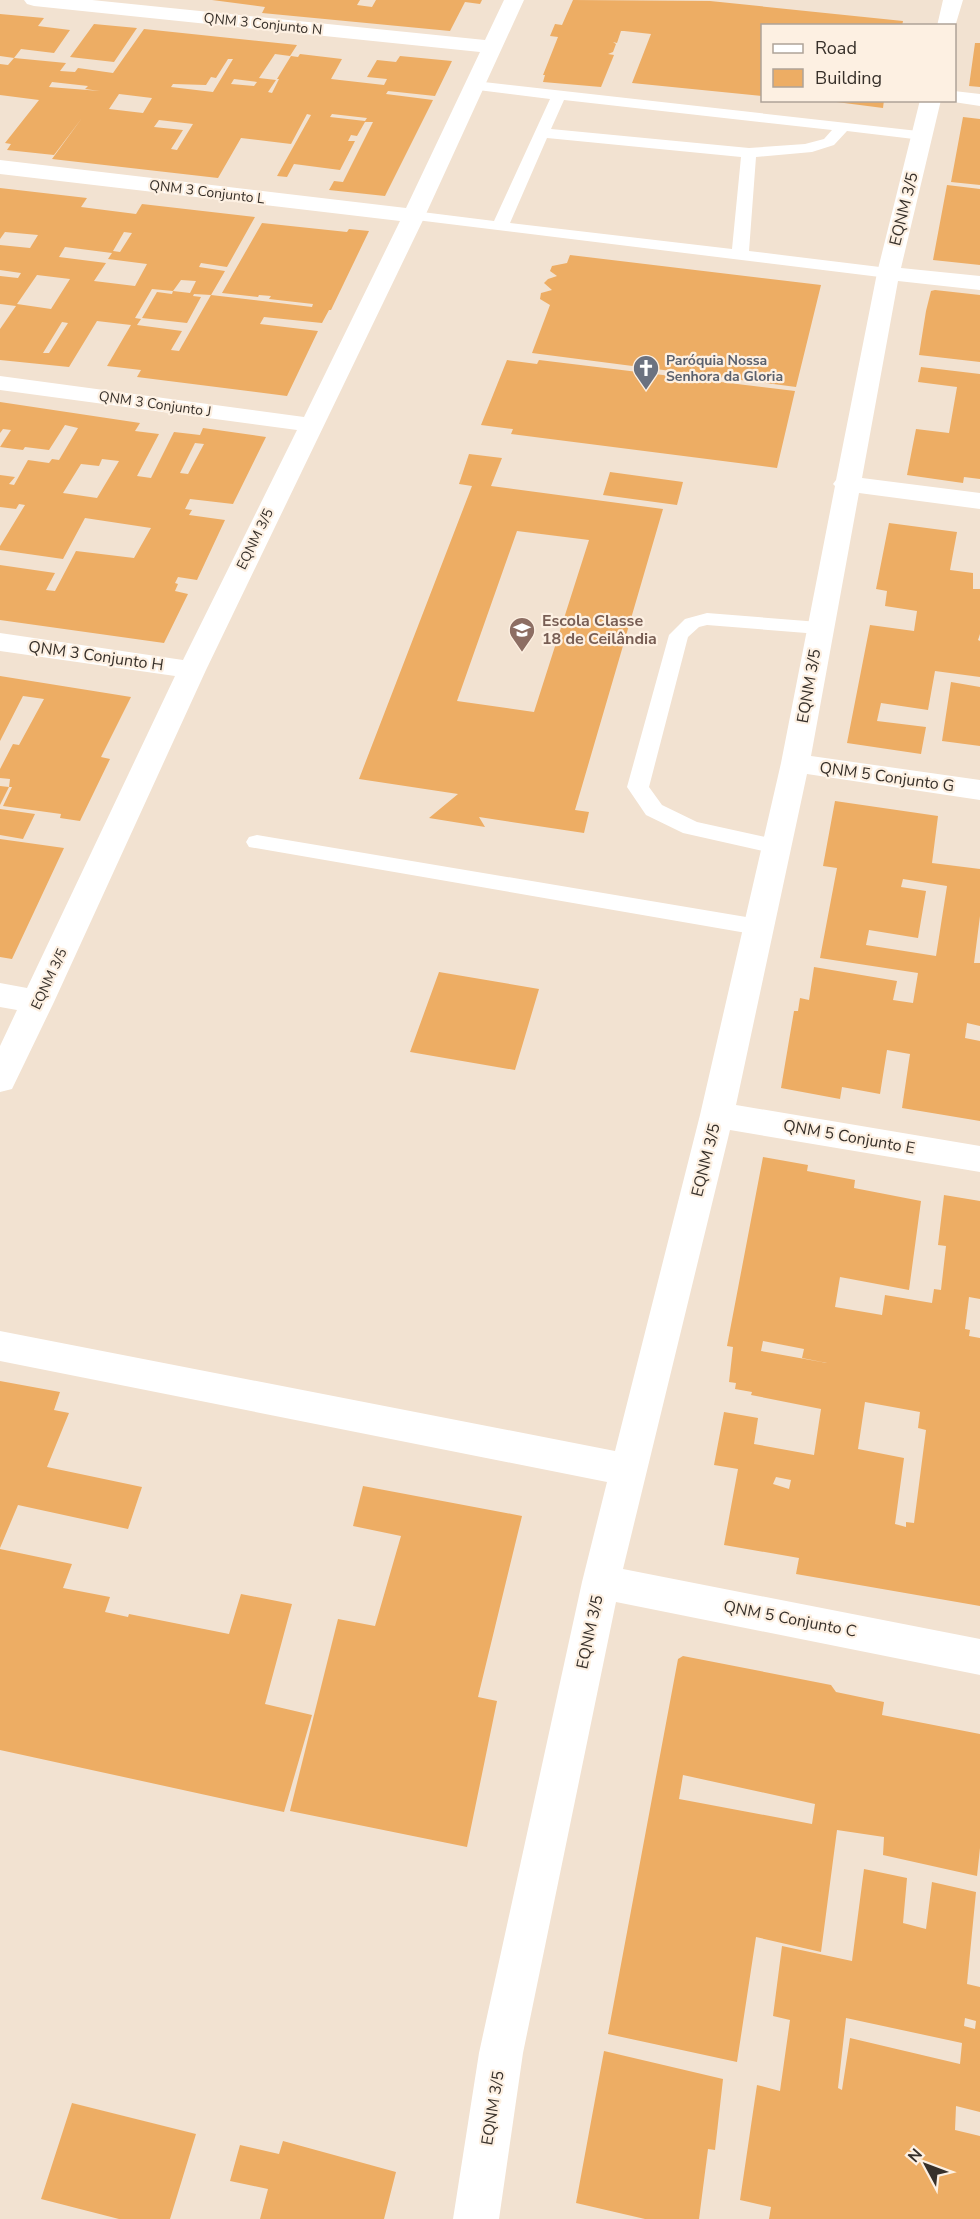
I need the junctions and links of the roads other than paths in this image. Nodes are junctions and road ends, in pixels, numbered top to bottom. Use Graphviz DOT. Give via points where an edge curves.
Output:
graph roads {
  1 [pos="33,0"];
  2 [pos="514,0"];
  3 [pos="953,0"];
  4 [pos="947,24"];
  5 [pos="493,47"];
  6 [pos="474,86"];
  7 [pos="559,95"];
  8 [pos="956,97"];
  9 [pos="980,100"];
  10 [pos="930,102"];
  11 [pos="844,126"];
  12 [pos="542,133"];
  13 [pos="922,135"];
  14 [pos="749,153"];
  15 [pos="0,167"];
  16 [pos="414,216"];
  17 [pos="500,226"];
  18 [pos="740,255"];
  19 [pos="888,273"];
  20 [pos="980,283"];
  21 [pos="0,383"];
  22 [pos="311,424"];
  23 [pos="846,484"];
  24 [pos="980,501"];
  25 [pos="819,628"];
  26 [pos="0,642"];
  27 [pos="192,670"];
  28 [pos="795,763"];
  29 [pos="980,790"];
  30 [pos="257,842"];
  31 [pos="776,846"];
  32 [pos="758,927"];
  33 [pos="0,995"];
  34 [pos="38,1002"];
  35 [pos="0,1080"];
  36 [pos="717,1115"];
  37 [pos="980,1159"];
  38 [pos="0,1346"];
  39 [pos="629,1470"];
  40 [pos="601,1582"];
  41 [pos="980,1657"];
  42 [pos="476,2219"];
  1 -- 5 [label="street, QNM 3 Conjunto N"];
  2 -- 5 [label="street, EQNM 3/5"];
  3 -- 4 [label="street"];
  5 -- 6 [label="street, EQNM 3/5"];
  6 -- 7 [label="lane"];
  6 -- 16 [label="street, EQNM 3/5"];
  7 -- 11 [label="lane"];
  7 -- 12 [label="lane"];
  8 -- 9 [label="street"];
  10 -- 13 [label="street, EQNM 3/5"];
  11 -- 13 [label="lane"];
  11 -- 14 [label="lane" via="829,142"];
  12 -- 14 [label="lane"];
  12 -- 17 [label="lane"];
  13 -- 19 [label="street, EQNM 3/5"];
  14 -- 18 [label="lane"];
  15 -- 16 [label="street, QNM 3 Conjunto L"];
  16 -- 17 [label="lane"];
  16 -- 22 [label="street, EQNM 3/5"];
  17 -- 18 [label="lane"];
  18 -- 19 [label="lane"];
  19 -- 20 [label="street"];
  19 -- 23 [label="street, EQNM 3/5"];
  21 -- 22 [label="street, QNM 3 Conjunto J"];
  22 -- 27 [label="street, EQNM 3/5"];
  23 -- 24 [label="street"];
  23 -- 25 [label="street, EQNM 3/5"];
  25 -- 28 [label="street, EQNM 3/5"];
  25 -- 31 [label="lane" via="707,619 692,623 679,635 638,787 654,810 691,828"];
  26 -- 27 [label="street, QNM 3 Conjunto H"];
  27 -- 34 [label="street, EQNM 3/5"];
  28 -- 29 [label="street, QNM 5 Conjunto G"];
  28 -- 31 [label="street, EQNM 3/5"];
  30 -- 32 [label="lane"];
  31 -- 32 [label="street, EQNM 3/5"];
  32 -- 36 [label="street, EQNM 3/5"];
  33 -- 34 [label="street"];
  34 -- 35 [label="street, EQNM 3/5"];
  36 -- 37 [label="street, QNM 5 Conjunto E"];
  36 -- 39 [label="street, EQNM 3/5"];
  38 -- 39 [label="street"];
  39 -- 40 [label="street, EQNM 3/5"];
  40 -- 41 [label="street, QNM 5 Conjunto C"];
  40 -- 42 [label="street, EQNM 3/5" via="501,2054"];
}
